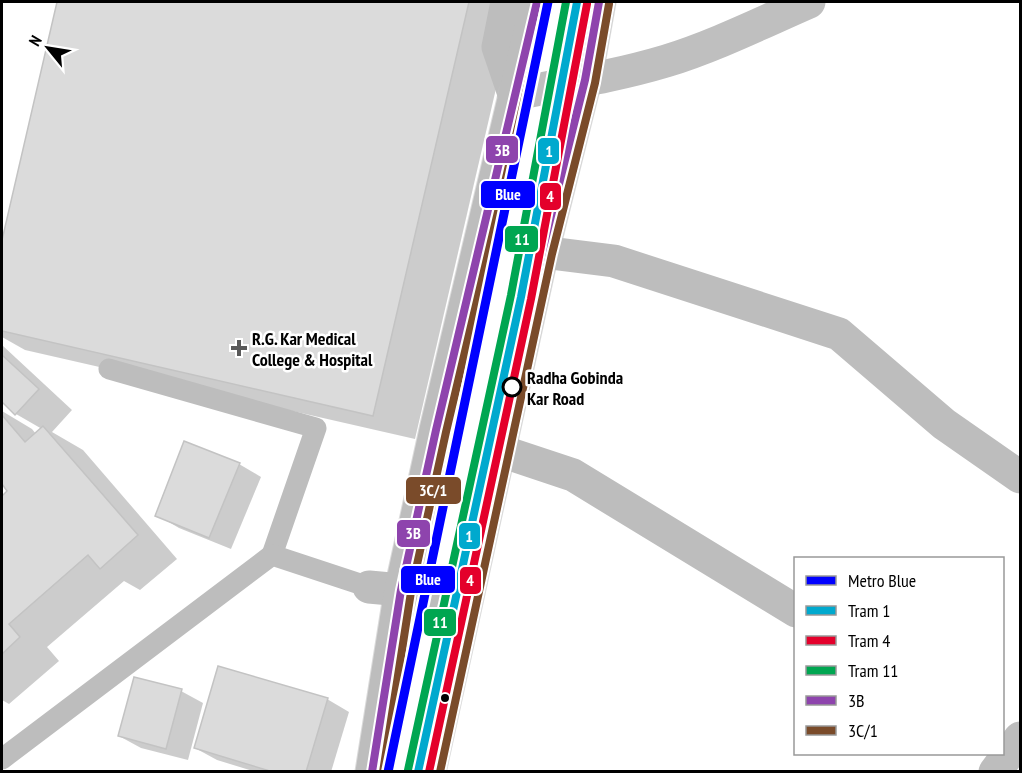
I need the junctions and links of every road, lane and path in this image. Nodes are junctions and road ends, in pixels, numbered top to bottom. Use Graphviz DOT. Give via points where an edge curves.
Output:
graph roads {
  1 [pos="507,2"];
  2 [pos="537,2"];
  3 [pos="599,2"];
  4 [pos="809,2"];
  5 [pos="585,80"];
  6 [pos="514,94"];
  7 [pos="542,252"];
  8 [pos="109,369"];
  9 [pos="498,450"];
  10 [pos="1020,477"];
  11 [pos="272,555"];
  12 [pos="369,587"];
  13 [pos="401,590"];
  14 [pos="467,596"];
  15 [pos="794,610"];
  16 [pos="2,759"];
  17 [pos="372,771"];
  18 [pos="429,771"];
  1 -- 6 [label="main road" via="498,47"];
  2 -- 6 [label="main road"];
  3 -- 5 [label="main road"];
  4 -- 5 [label="street" via="668,60"];
  5 -- 6 [label="street"];
  5 -- 7 [label="main road"];
  6 -- 13 [label="main road"];
  7 -- 9 [label="main road"];
  7 -- 10 [label="main road" via="614,261 839,334 944,424"];
  8 -- 11 [label="lane" via="316,428"];
  9 -- 14 [label="main road"];
  9 -- 15 [label="main road" via="573,475"];
  11 -- 12 [label="lane"];
  11 -- 16 [label="lane"];
  12 -- 13 [label="main road"];
  13 -- 14 [label="main road"];
  13 -- 17 [label="main road"];
  14 -- 18 [label="main road"];
}
